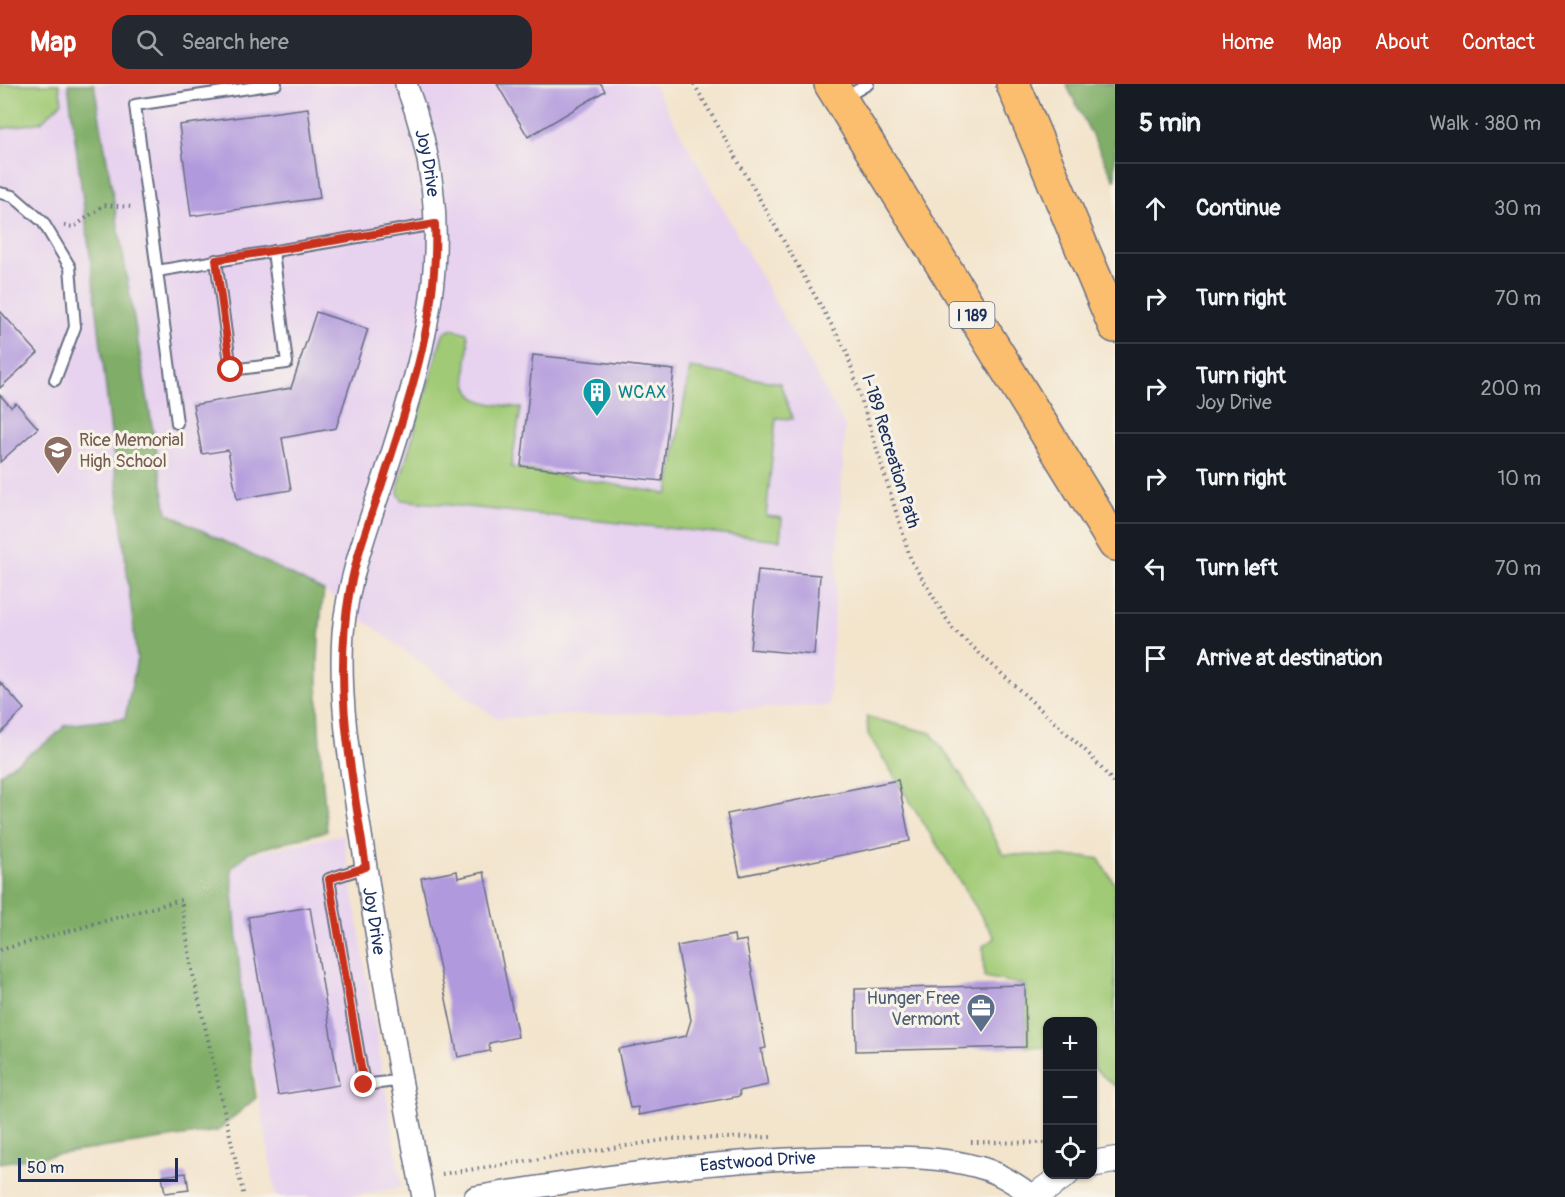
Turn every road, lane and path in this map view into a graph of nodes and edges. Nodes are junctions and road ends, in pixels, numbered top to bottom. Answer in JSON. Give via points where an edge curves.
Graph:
{"nodes":[{"id":1,"x":276,"y":84,"type":"edge"},
{"id":2,"x":406,"y":84,"type":"edge"},
{"id":3,"x":694,"y":84,"type":"edge"},
{"id":4,"x":1012,"y":84,"type":"edge"},
{"id":5,"x":846,"y":89,"type":"edge"},
{"id":6,"x":0,"y":193,"type":"edge"},
{"id":7,"x":150,"y":208,"type":"junction"},
{"id":8,"x":43,"y":222,"type":"junction"},
{"id":9,"x":435,"y":224,"type":"junction"},
{"id":10,"x":273,"y":251,"type":"junction"},
{"id":11,"x":216,"y":260,"type":"junction"},
{"id":12,"x":157,"y":271,"type":"junction"},
{"id":13,"x":1115,"y":326,"type":"edge"},
{"id":14,"x":55,"y":380,"type":"dead end"},
{"id":15,"x":177,"y":423,"type":"dead end"},
{"id":16,"x":1115,"y":544,"type":"edge"},
{"id":17,"x":1115,"y":784,"type":"edge"},
{"id":18,"x":366,"y":867,"type":"junction"},
{"id":19,"x":0,"y":950,"type":"edge"},
{"id":20,"x":403,"y":1080,"type":"junction"},
{"id":21,"x":1115,"y":1160,"type":"edge"},
{"id":22,"x":1097,"y":1163,"type":"edge"},
{"id":23,"x":1059,"y":1179,"type":"edge"},
{"id":24,"x":244,"y":1197,"type":"edge"},
{"id":25,"x":423,"y":1197,"type":"edge"},
{"id":26,"x":476,"y":1197,"type":"edge"},
{"id":27,"x":1034,"y":1197,"type":"edge"}],
"edges":[{"from":1,"to":7,"type":"lane","via":[[135,105]]},
{"from":2,"to":9,"type":"street","name":"Joy Drive","via":[[427,150]]},
{"from":3,"to":17,"type":"path","name":"I-189 Recreation Path","via":[[846,350],[911,560],[952,628],[1089,753]]},
{"from":4,"to":13,"type":"highway"},
{"from":5,"to":16,"type":"highway","number":"I 189"},
{"from":6,"to":8,"type":"lane","via":[[13,196]]},
{"from":7,"to":8,"type":"path","via":[[104,205],[74,227]]},
{"from":7,"to":12,"type":"lane"},
{"from":8,"to":14,"type":"lane","via":[[70,267],[75,327]]},
{"from":9,"to":10,"type":"lane"},
{"from":9,"to":18,"type":"street","name":"Joy Drive","via":[[437,252],[428,327],[359,554],[344,632],[343,700]]},
{"from":10,"to":11,"type":"lane"},
{"from":10,"to":11,"type":"lane","via":[[287,363],[231,370]]},
{"from":11,"to":12,"type":"lane"},
{"from":12,"to":15,"type":"lane"},
{"from":18,"to":20,"type":"street","name":"Joy Drive"},
{"from":18,"to":20,"type":"lane","via":[[329,879],[364,1085]]},
{"from":19,"to":24,"type":"path","via":[[181,900],[192,970]]},
{"from":20,"to":25,"type":"street","name":"Joy Drive"},
{"from":21,"to":22,"type":"street"},
{"from":23,"to":27,"type":"street"},
{"from":26,"to":27,"type":"street","name":"Eastwood Drive","via":[[654,1170],[825,1157],[901,1157],[964,1164],[999,1175]]}]}
